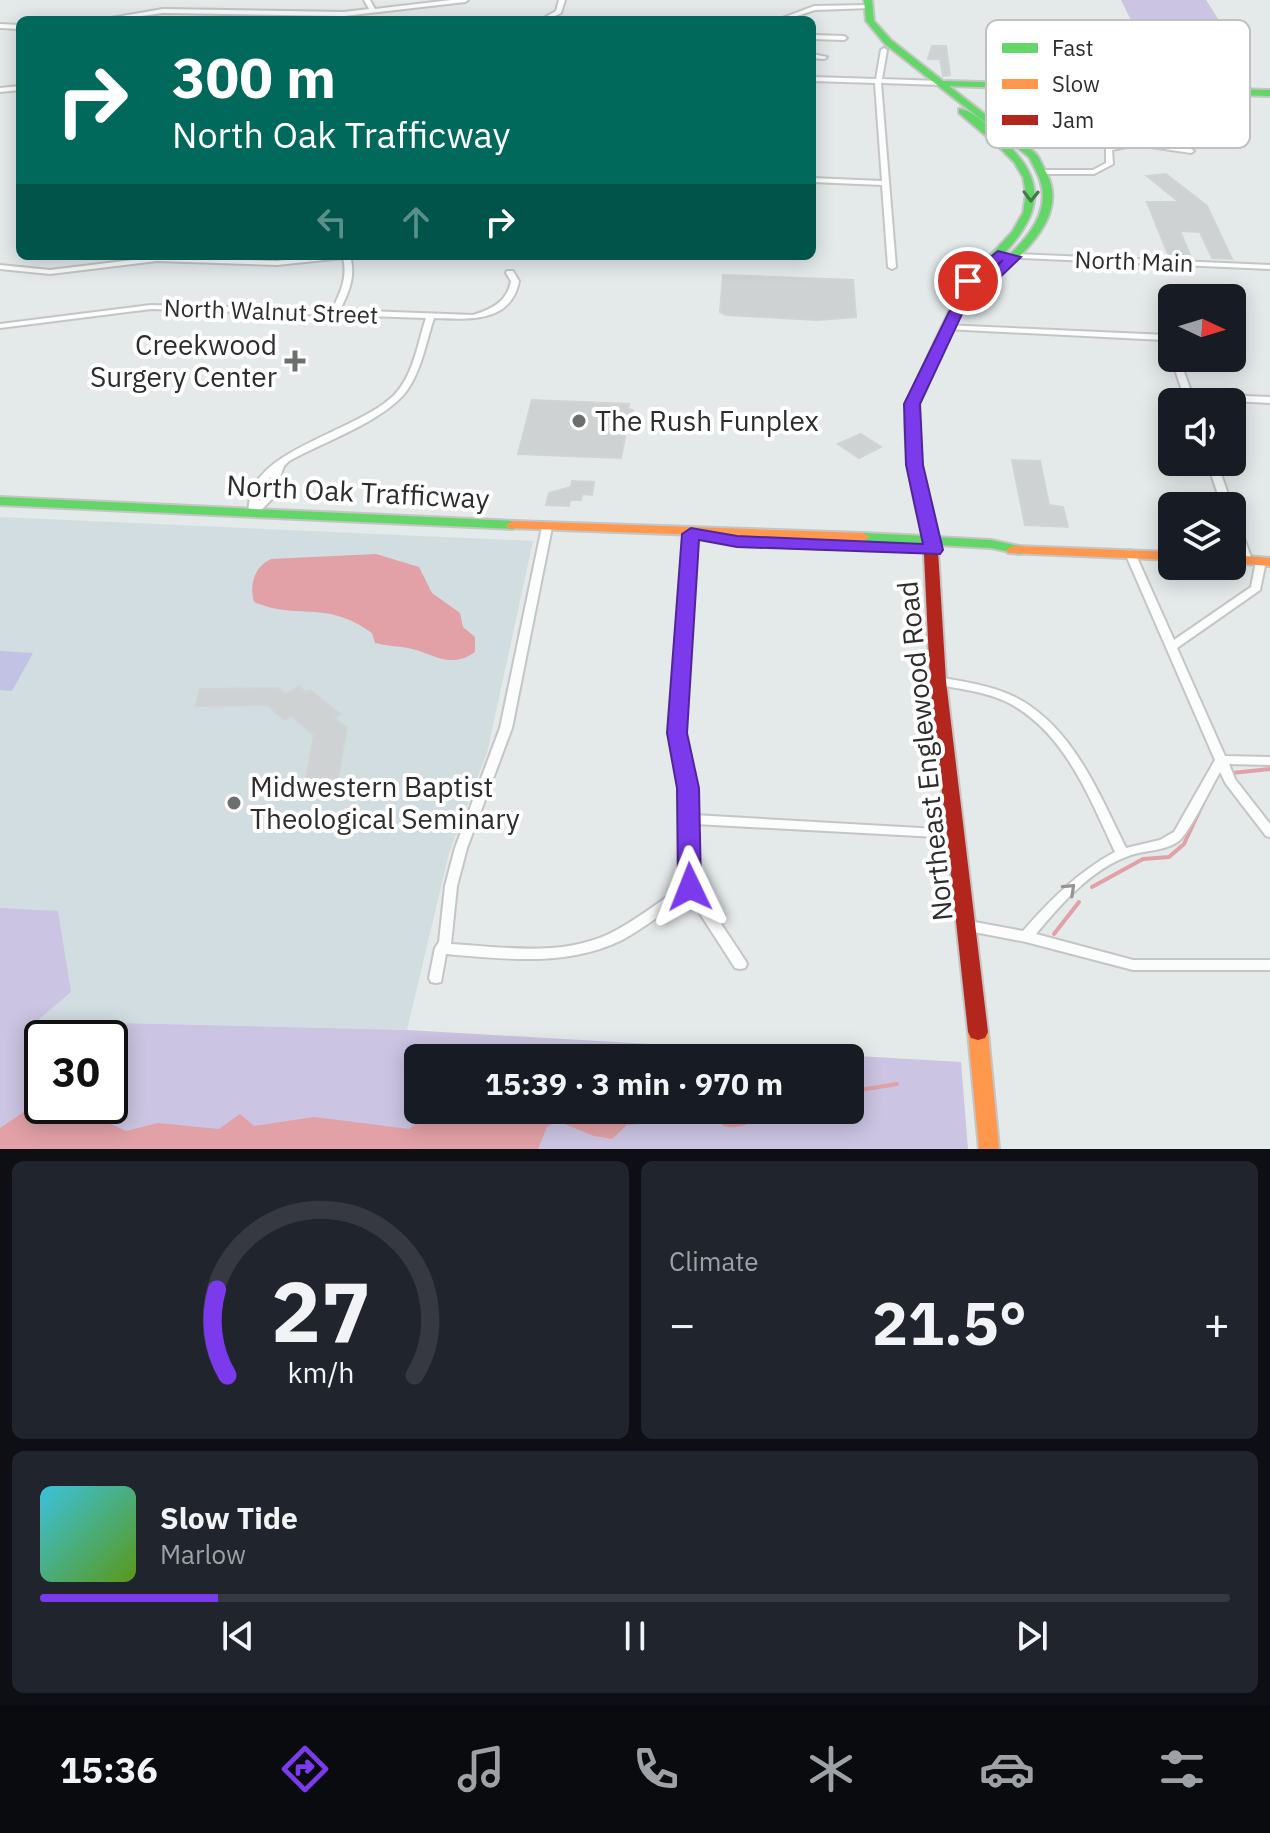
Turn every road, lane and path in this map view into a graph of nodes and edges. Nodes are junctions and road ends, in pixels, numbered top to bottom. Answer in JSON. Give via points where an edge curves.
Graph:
{"nodes":[{"id":1,"x":166,"y":0,"type":"edge"},
{"id":2,"x":367,"y":0,"type":"edge"},
{"id":3,"x":465,"y":0,"type":"edge"},
{"id":4,"x":562,"y":0,"type":"edge"},
{"id":5,"x":868,"y":3,"type":"edge"},
{"id":6,"x":163,"y":11,"type":"junction"},
{"id":7,"x":373,"y":11,"type":"junction"},
{"id":8,"x":129,"y":16,"type":"edge"},
{"id":9,"x":293,"y":16,"type":"edge"},
{"id":10,"x":328,"y":16,"type":"edge"},
{"id":11,"x":551,"y":16,"type":"edge"},
{"id":12,"x":791,"y":16,"type":"edge"},
{"id":13,"x":871,"y":22,"type":"junction"},
{"id":14,"x":816,"y":37,"type":"edge"},
{"id":15,"x":844,"y":38,"type":"dead end"},
{"id":16,"x":884,"y":50,"type":"junction"},
{"id":17,"x":816,"y":56,"type":"edge"},
{"id":18,"x":824,"y":57,"type":"dead end"},
{"id":19,"x":816,"y":79,"type":"edge"},
{"id":20,"x":878,"y":81,"type":"junction"},
{"id":21,"x":933,"y":82,"type":"junction"},
{"id":22,"x":986,"y":84,"type":"edge"},
{"id":23,"x":979,"y":86,"type":"junction"},
{"id":24,"x":986,"y":86,"type":"edge"},
{"id":25,"x":1250,"y":92,"type":"edge"},
{"id":26,"x":1270,"y":93,"type":"edge"},
{"id":27,"x":958,"y":95,"type":"junction"},
{"id":28,"x":986,"y":117,"type":"edge"},
{"id":29,"x":986,"y":126,"type":"edge"},
{"id":30,"x":1011,"y":148,"type":"edge"},
{"id":31,"x":1024,"y":148,"type":"edge"},
{"id":32,"x":1110,"y":148,"type":"edge"},
{"id":33,"x":1166,"y":148,"type":"edge"},
{"id":34,"x":1191,"y":151,"type":"dead end"},
{"id":35,"x":1044,"y":172,"type":"junction"},
{"id":36,"x":816,"y":180,"type":"edge"},
{"id":37,"x":884,"y":183,"type":"junction"},
{"id":38,"x":998,"y":255,"type":"junction"},
{"id":39,"x":1014,"y":257,"type":"junction"},
{"id":40,"x":149,"y":260,"type":"edge"},
{"id":41,"x":187,"y":260,"type":"edge"},
{"id":42,"x":306,"y":260,"type":"edge"},
{"id":43,"x":347,"y":260,"type":"edge"},
{"id":44,"x":0,"y":267,"type":"edge"},
{"id":45,"x":892,"y":267,"type":"dead end"},
{"id":46,"x":1270,"y":267,"type":"edge"},
{"id":47,"x":510,"y":273,"type":"dead end"},
{"id":48,"x":956,"y":312,"type":"junction"},
{"id":49,"x":334,"y":315,"type":"junction"},
{"id":50,"x":430,"y":318,"type":"junction"},
{"id":51,"x":0,"y":326,"type":"edge"},
{"id":52,"x":946,"y":327,"type":"junction"},
{"id":53,"x":1158,"y":337,"type":"edge"},
{"id":54,"x":1246,"y":400,"type":"edge"},
{"id":55,"x":1270,"y":400,"type":"edge"},
{"id":56,"x":0,"y":501,"type":"edge"},
{"id":57,"x":253,"y":513,"type":"junction"},
{"id":58,"x":547,"y":527,"type":"junction"},
{"id":59,"x":691,"y":534,"type":"junction"},
{"id":60,"x":933,"y":545,"type":"junction"},
{"id":61,"x":1130,"y":553,"type":"junction"},
{"id":62,"x":1158,"y":555,"type":"edge"},
{"id":63,"x":1253,"y":561,"type":"edge"},
{"id":64,"x":1171,"y":647,"type":"junction"},
{"id":65,"x":938,"y":681,"type":"junction"},
{"id":66,"x":1221,"y":760,"type":"junction"},
{"id":67,"x":1270,"y":761,"type":"edge"},
{"id":68,"x":688,"y":819,"type":"junction"},
{"id":69,"x":1270,"y":833,"type":"edge"},
{"id":70,"x":955,"y":834,"type":"junction"},
{"id":71,"x":1122,"y":853,"type":"junction"},
{"id":72,"x":690,"y":887,"type":"junction"},
{"id":73,"x":969,"y":926,"type":"junction"},
{"id":74,"x":1026,"y":937,"type":"junction"},
{"id":75,"x":445,"y":944,"type":"junction"},
{"id":76,"x":740,"y":964,"type":"dead end"},
{"id":77,"x":1270,"y":965,"type":"edge"},
{"id":78,"x":436,"y":978,"type":"dead end"},
{"id":79,"x":989,"y":1149,"type":"edge"}],
"edges":[{"from":1,"to":6,"type":"street"},
{"from":2,"to":7,"type":"street"},
{"from":3,"to":7,"type":"street"},
{"from":4,"to":11,"type":"street","via":[[559,12]]},
{"from":5,"to":12,"type":"street","via":[[814,8]]},
{"from":5,"to":13,"type":"main road"},
{"from":6,"to":8,"type":"street"},
{"from":6,"to":9,"type":"street"},
{"from":7,"to":10,"type":"street"},
{"from":13,"to":16,"type":"main road","via":[[870,33]]},
{"from":13,"to":21,"type":"main road"},
{"from":14,"to":15,"type":"street"},
{"from":16,"to":20,"type":"street"},
{"from":16,"to":21,"type":"main road"},
{"from":17,"to":18,"type":"street"},
{"from":19,"to":20,"type":"street"},
{"from":20,"to":21,"type":"street"},
{"from":20,"to":37,"type":"street"},
{"from":21,"to":22,"type":"main road"},
{"from":21,"to":23,"type":"main road"},
{"from":21,"to":27,"type":"main road"},
{"from":21,"to":29,"type":"main road","name":"Northeast Englewood Road","one_way":true},
{"from":23,"to":24,"type":"main road"},
{"from":23,"to":27,"type":"main road"},
{"from":25,"to":26,"type":"main road"},
{"from":27,"to":28,"type":"main road"},
{"from":30,"to":38,"type":"main road","name":"Northeast Englewood Road","one_way":true,"via":[[1031,180],[1032,206],[1026,225]]},
{"from":31,"to":35,"type":"main road"},
{"from":32,"to":35,"type":"street","via":[[1110,164],[1100,171]]},
{"from":33,"to":34,"type":"street"},
{"from":35,"to":39,"type":"main road","name":"Northeast Englewood Road","via":[[1047,212]]},
{"from":36,"to":37,"type":"street"},
{"from":37,"to":45,"type":"street"},
{"from":38,"to":39,"type":"street","name":"North Main"},
{"from":38,"to":48,"type":"main road","name":"Northeast Englewood Road","via":[[957,296]]},
{"from":39,"to":46,"type":"street","name":"North Main"},
{"from":39,"to":48,"type":"main road","name":"Northeast Englewood Road"},
{"from":40,"to":44,"type":"street","via":[[50,272]]},
{"from":41,"to":42,"type":"street"},
{"from":43,"to":49,"type":"street","via":[[349,281]]},
{"from":47,"to":50,"type":"street","name":"North Walnut Street","via":[[515,289],[499,307],[473,317]]},
{"from":48,"to":52,"type":"main road","name":"Northeast Englewood Road"},
{"from":49,"to":50,"type":"street","name":"North Walnut Street"},
{"from":49,"to":51,"type":"street","name":"North Walnut Street","via":[[151,307]]},
{"from":50,"to":57,"type":"street","via":[[399,396],[369,419],[280,465],[267,499]]},
{"from":52,"to":53,"type":"street"},
{"from":52,"to":60,"type":"main road","name":"Northeast Englewood Road","via":[[912,404],[915,465]]},
{"from":54,"to":55,"type":"street"},
{"from":56,"to":57,"type":"main road","name":"North Oak Trafficway"},
{"from":57,"to":58,"type":"main road","name":"North Oak Trafficway"},
{"from":58,"to":59,"type":"main road","name":"North Oak Trafficway"},
{"from":58,"to":75,"type":"street","via":[[506,728],[451,886]]},
{"from":59,"to":60,"type":"main road","name":"North Oak Trafficway","via":[[737,531]]},
{"from":59,"to":68,"type":"street","via":[[677,733]]},
{"from":60,"to":61,"type":"main road","name":"North Oak Trafficway"},
{"from":60,"to":65,"type":"main road","name":"Northeast Englewood Road"},
{"from":61,"to":62,"type":"main road","name":"North Oak Trafficway"},
{"from":61,"to":64,"type":"street"},
{"from":63,"to":64,"type":"street","via":[[1256,588]]},
{"from":64,"to":66,"type":"street"},
{"from":65,"to":70,"type":"main road","name":"Northeast Englewood Road"},
{"from":65,"to":71,"type":"street","via":[[1004,695],[1054,730],[1074,756]]},
{"from":66,"to":67,"type":"street"},
{"from":66,"to":69,"type":"street","via":[[1230,781]]},
{"from":66,"to":71,"type":"street","via":[[1178,835],[1169,843]]},
{"from":68,"to":70,"type":"street"},
{"from":68,"to":72,"type":"street"},
{"from":70,"to":73,"type":"main road","name":"Northeast Englewood Road"},
{"from":74,"to":71,"type":"street","one_way":true,"via":[[1076,882]]},
{"from":72,"to":75,"type":"street","via":[[617,936],[579,950],[447,949]]},
{"from":72,"to":76,"type":"street"},
{"from":73,"to":74,"type":"street"},
{"from":73,"to":79,"type":"main road","name":"Northeast Englewood Road"},
{"from":74,"to":77,"type":"street","via":[[1133,965]]},
{"from":75,"to":78,"type":"street"}]}
